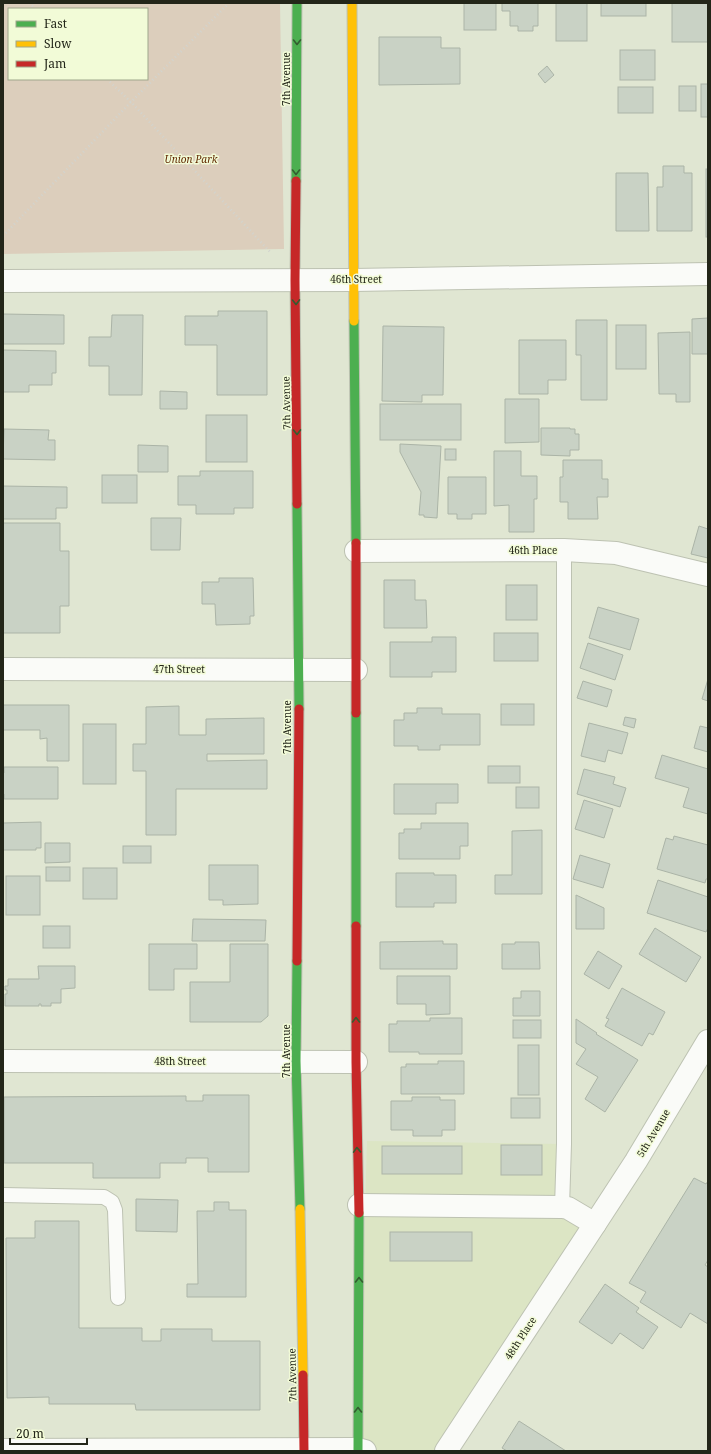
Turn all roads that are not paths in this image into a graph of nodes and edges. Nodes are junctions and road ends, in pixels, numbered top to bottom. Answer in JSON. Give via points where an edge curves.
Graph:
{"nodes":[{"id":1,"x":297,"y":3,"type":"edge"},
{"id":2,"x":352,"y":3,"type":"edge"},
{"id":3,"x":708,"y":274,"type":"edge"},
{"id":4,"x":296,"y":280,"type":"junction"},
{"id":5,"x":354,"y":280,"type":"junction"},
{"id":6,"x":3,"y":281,"type":"edge"},
{"id":7,"x":564,"y":550,"type":"junction"},
{"id":8,"x":356,"y":551,"type":"junction"},
{"id":9,"x":708,"y":575,"type":"edge"},
{"id":10,"x":3,"y":669,"type":"edge"},
{"id":11,"x":299,"y":670,"type":"junction"},
{"id":12,"x":356,"y":670,"type":"junction"},
{"id":13,"x":708,"y":1041,"type":"edge"},
{"id":14,"x":3,"y":1061,"type":"edge"},
{"id":15,"x":296,"y":1062,"type":"junction"},
{"id":16,"x":356,"y":1062,"type":"junction"},
{"id":17,"x":3,"y":1195,"type":"edge"},
{"id":18,"x":359,"y":1205,"type":"junction"},
{"id":19,"x":562,"y":1207,"type":"junction"},
{"id":20,"x":596,"y":1224,"type":"junction"},
{"id":21,"x":118,"y":1298,"type":"dead end"},
{"id":22,"x":3,"y":1450,"type":"edge"},
{"id":23,"x":304,"y":1450,"type":"edge"},
{"id":24,"x":361,"y":1450,"type":"edge"},
{"id":25,"x":446,"y":1451,"type":"edge"}],
"edges":[{"from":1,"to":4,"type":"street","name":"7th Avenue","one_way":true},
{"from":2,"to":5,"type":"street"},
{"from":3,"to":5,"type":"street","name":"46th Street"},
{"from":4,"to":5,"type":"street","name":"46th Street"},
{"from":4,"to":6,"type":"street","name":"46th Street"},
{"from":4,"to":11,"type":"street","name":"7th Avenue","one_way":true},
{"from":5,"to":8,"type":"street"},
{"from":7,"to":8,"type":"street","name":"46th Place"},
{"from":7,"to":9,"type":"street","name":"46th Place","via":[[616,553]]},
{"from":7,"to":19,"type":"lane"},
{"from":8,"to":12,"type":"street"},
{"from":10,"to":11,"type":"street","name":"47th Street"},
{"from":11,"to":12,"type":"street","name":"47th Street"},
{"from":11,"to":15,"type":"street","name":"7th Avenue"},
{"from":16,"to":12,"type":"street","one_way":true},
{"from":13,"to":20,"type":"street","name":"5th Avenue"},
{"from":14,"to":15,"type":"street","name":"48th Street"},
{"from":15,"to":16,"type":"street","name":"48th Street"},
{"from":15,"to":23,"type":"street","name":"7th Avenue"},
{"from":18,"to":16,"type":"street","one_way":true},
{"from":17,"to":21,"type":"lane","via":[[104,1197],[112,1202],[115,1210]]},
{"from":18,"to":19,"type":"street"},
{"from":24,"to":18,"type":"street","one_way":true},
{"from":19,"to":20,"type":"street"},
{"from":20,"to":25,"type":"street","name":"48th Place"},
{"from":22,"to":23,"type":"street"},
{"from":23,"to":24,"type":"street"}]}
